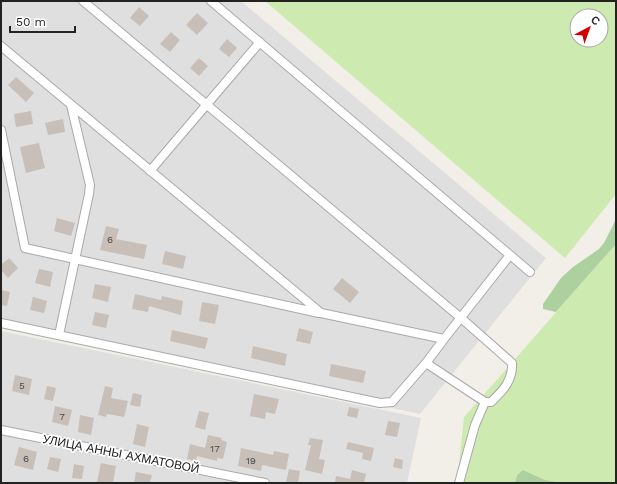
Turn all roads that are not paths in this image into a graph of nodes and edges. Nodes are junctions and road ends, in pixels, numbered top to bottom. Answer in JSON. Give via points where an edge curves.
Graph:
{"nodes":[{"id":1,"x":83,"y":1,"type":"edge"},
{"id":2,"x":211,"y":1,"type":"edge"},
{"id":3,"x":260,"y":42,"type":"junction"},
{"id":4,"x":2,"y":48,"type":"edge"},
{"id":5,"x":71,"y":105,"type":"junction"},
{"id":6,"x":207,"y":105,"type":"junction"},
{"id":7,"x":1,"y":130,"type":"edge"},
{"id":8,"x":150,"y":171,"type":"junction"},
{"id":9,"x":510,"y":255,"type":"junction"},
{"id":10,"x":76,"y":260,"type":"junction"},
{"id":11,"x":530,"y":272,"type":"dead end"},
{"id":12,"x":321,"y":313,"type":"junction"},
{"id":13,"x":461,"y":318,"type":"junction"},
{"id":14,"x":1,"y":323,"type":"edge"},
{"id":15,"x":59,"y":335,"type":"junction"},
{"id":16,"x":444,"y":339,"type":"junction"},
{"id":17,"x":426,"y":363,"type":"junction"},
{"id":18,"x":485,"y":402,"type":"junction"},
{"id":19,"x":1,"y":430,"type":"edge"},
{"id":20,"x":265,"y":483,"type":"edge"},
{"id":21,"x":459,"y":483,"type":"edge"}],
"edges":[{"from":1,"to":6,"type":"lane"},
{"from":2,"to":3,"type":"lane"},
{"from":3,"to":6,"type":"lane"},
{"from":3,"to":9,"type":"lane"},
{"from":4,"to":5,"type":"lane"},
{"from":5,"to":8,"type":"lane"},
{"from":5,"to":10,"type":"lane","via":[[90,185]]},
{"from":6,"to":8,"type":"lane"},
{"from":6,"to":13,"type":"lane"},
{"from":7,"to":10,"type":"lane","via":[[25,248]]},
{"from":8,"to":12,"type":"lane"},
{"from":9,"to":11,"type":"lane"},
{"from":9,"to":13,"type":"lane"},
{"from":10,"to":12,"type":"lane"},
{"from":10,"to":15,"type":"lane"},
{"from":12,"to":16,"type":"lane"},
{"from":13,"to":16,"type":"lane"},
{"from":13,"to":18,"type":"lane","via":[[512,363],[508,384],[492,402]]},
{"from":14,"to":15,"type":"lane"},
{"from":15,"to":17,"type":"lane","via":[[380,403],[392,402]]},
{"from":16,"to":17,"type":"lane"},
{"from":17,"to":18,"type":"lane"},
{"from":18,"to":21,"type":"lane","via":[[475,425]]},
{"from":19,"to":20,"type":"lane","name":"УЛИЦА АННЫ АХМАТОВОЙ"}]}
